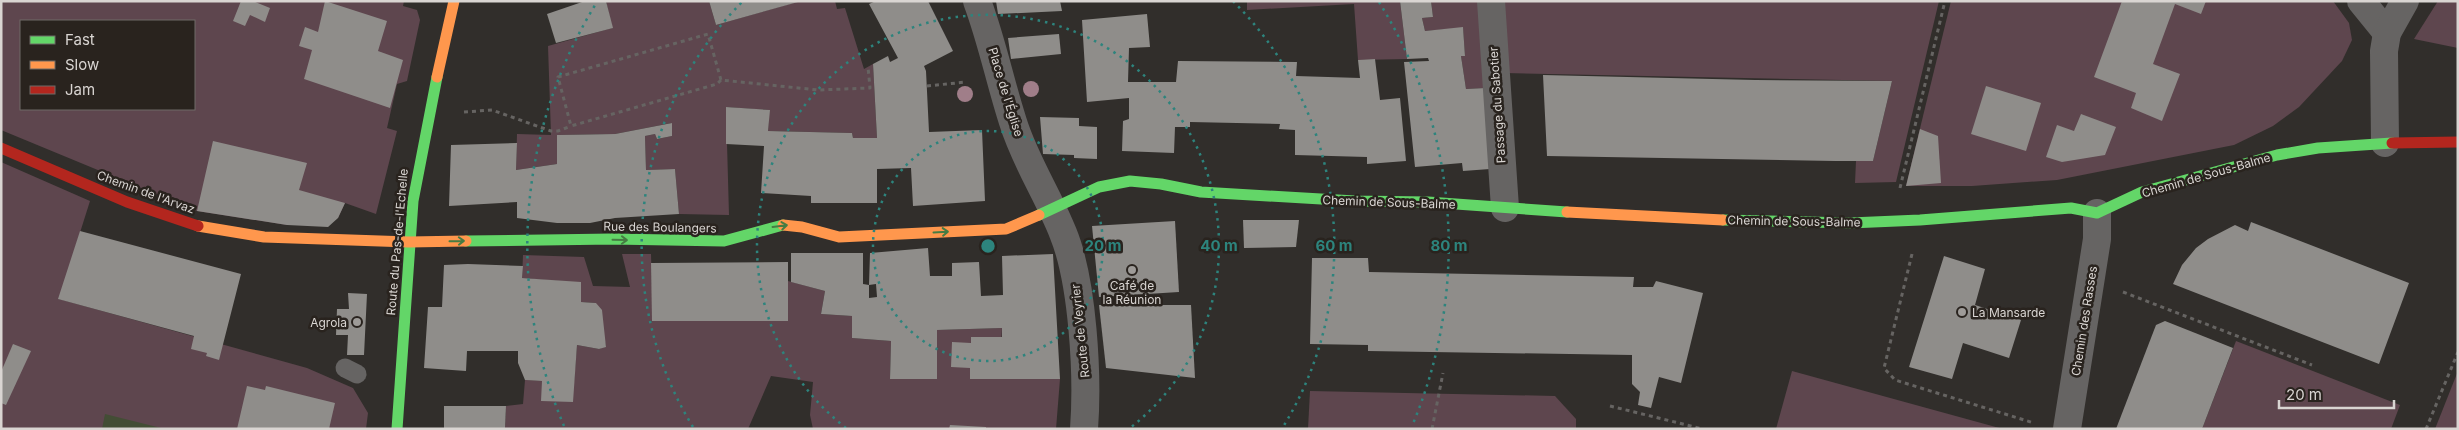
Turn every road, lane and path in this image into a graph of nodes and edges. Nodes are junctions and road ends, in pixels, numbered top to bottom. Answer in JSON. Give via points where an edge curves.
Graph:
{"nodes":[{"id":1,"x":454,"y":1,"type":"edge"},
{"id":2,"x":977,"y":1,"type":"edge"},
{"id":3,"x":1491,"y":1,"type":"edge"},
{"id":4,"x":1945,"y":1,"type":"edge"},
{"id":5,"x":2360,"y":1,"type":"edge"},
{"id":6,"x":2405,"y":1,"type":"edge"},
{"id":7,"x":2387,"y":33,"type":"junction"},
{"id":8,"x":868,"y":67,"type":"dead end"},
{"id":9,"x":721,"y":80,"type":"junction"},
{"id":10,"x":459,"y":112,"type":"dead end"},
{"id":11,"x":571,"y":126,"type":"junction"},
{"id":12,"x":2458,"y":142,"type":"edge"},
{"id":13,"x":2385,"y":143,"type":"junction"},
{"id":14,"x":1,"y":148,"type":"edge"},
{"id":15,"x":1900,"y":191,"type":"dead end"},
{"id":16,"x":1052,"y":208,"type":"junction"},
{"id":17,"x":1505,"y":208,"type":"junction"},
{"id":18,"x":2098,"y":213,"type":"junction"},
{"id":19,"x":1920,"y":220,"type":"junction"},
{"id":20,"x":409,"y":242,"type":"junction"},
{"id":21,"x":2122,"y":292,"type":"dead end"},
{"id":22,"x":2458,"y":352,"type":"edge"},
{"id":23,"x":2312,"y":364,"type":"dead end"},
{"id":24,"x":1443,"y":373,"type":"dead end"},
{"id":25,"x":1610,"y":406,"type":"dead end"},
{"id":26,"x":2039,"y":424,"type":"dead end"},
{"id":27,"x":397,"y":429,"type":"edge"},
{"id":28,"x":1084,"y":429,"type":"edge"},
{"id":29,"x":1432,"y":429,"type":"edge"},
{"id":30,"x":1703,"y":429,"type":"edge"},
{"id":31,"x":2067,"y":429,"type":"edge"},
{"id":32,"x":2426,"y":429,"type":"edge"}],
"edges":[{"from":1,"to":20,"type":"street","name":"Route du Pas-de-l'Echelle","via":[[418,164]]},
{"from":2,"to":16,"type":"street","name":"Place de l'Église","via":[[1013,123]]},
{"from":3,"to":17,"type":"street","name":"Passage du Sabotier"},
{"from":4,"to":15,"type":"path"},
{"from":5,"to":7,"type":"street"},
{"from":6,"to":7,"type":"street"},
{"from":7,"to":13,"type":"street","via":[[2384,51]]},
{"from":8,"to":9,"type":"path","via":[[872,88],[818,90]]},
{"from":9,"to":11,"type":"path","via":[[718,84]]},
{"from":9,"to":11,"type":"path","via":[[708,34],[558,77]]},
{"from":10,"to":11,"type":"path","via":[[492,110],[551,131]]},
{"from":12,"to":13,"type":"street","name":"Chemin de Sous-Balme"},
{"from":13,"to":18,"type":"street","name":"Chemin de Sous-Balme","via":[[2277,155],[2142,192]]},
{"from":14,"to":20,"type":"street","name":"Chemin de l'Arvaz","via":[[127,202],[194,225],[264,237]]},
{"from":16,"to":17,"type":"street","name":"Chemin de Sous-Balme","via":[[1105,183],[1122,180],[1151,181],[1201,192]]},
{"from":20,"to":16,"type":"street","name":"Rue des Boulangers","one_way":true,"via":[[724,241],[765,228],[789,225],[839,237],[1006,228],[1028,222]]},
{"from":16,"to":28,"type":"street","name":"Route de Veyrier","via":[[1064,234],[1080,308],[1086,404]]},
{"from":17,"to":19,"type":"street","name":"Chemin de Sous-Balme","via":[[1804,223]]},
{"from":18,"to":19,"type":"street","name":"Chemin de Sous-Balme","via":[[2070,208]]},
{"from":18,"to":31,"type":"street","name":"Chemin des Rasses","via":[[2096,247]]},
{"from":19,"to":26,"type":"path","via":[[1884,368],[1895,380]]},
{"from":20,"to":27,"type":"street","name":"Route du Pas-de-l'Echelle"},
{"from":21,"to":23,"type":"path"},
{"from":22,"to":32,"type":"path"},
{"from":24,"to":29,"type":"path"},
{"from":25,"to":30,"type":"path"}]}
